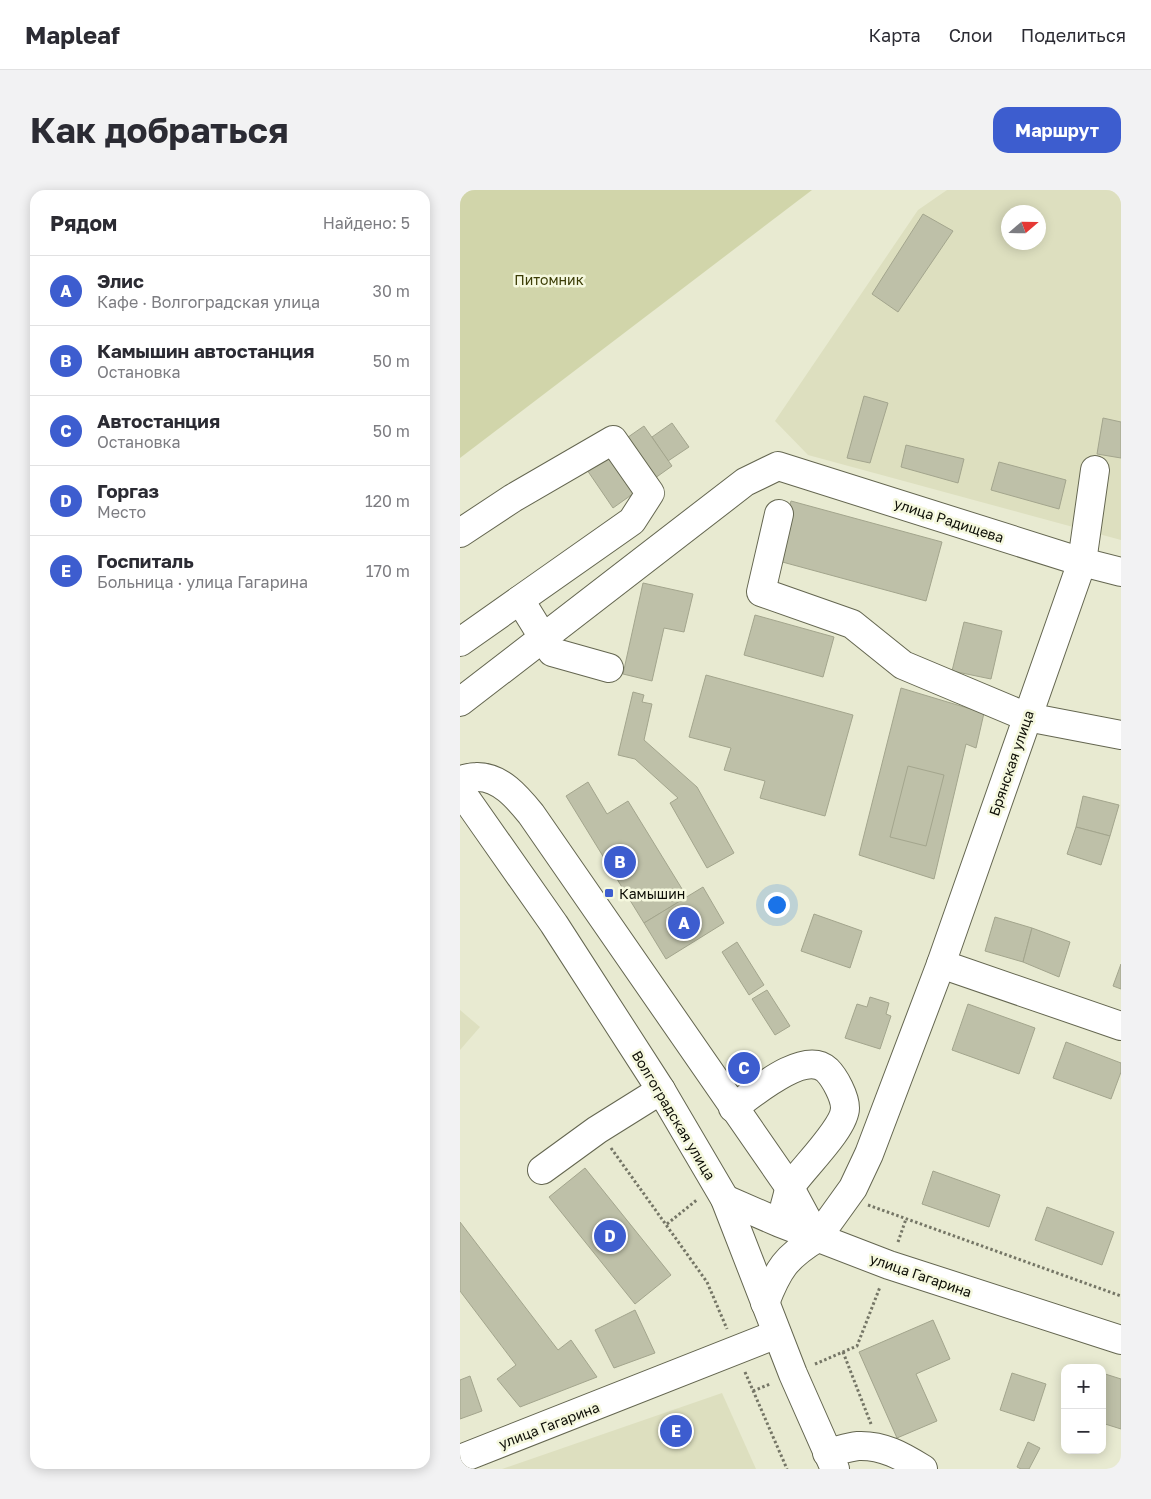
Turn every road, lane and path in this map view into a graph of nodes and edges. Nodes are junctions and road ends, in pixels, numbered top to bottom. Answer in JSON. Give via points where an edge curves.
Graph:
{"nodes":[{"id":1,"x":1095,"y":470,"type":"dead end"},
{"id":2,"x":779,"y":514,"type":"dead end"},
{"id":3,"x":460,"y":532,"type":"edge"},
{"id":4,"x":1082,"y":562,"type":"junction"},
{"id":5,"x":1121,"y":572,"type":"edge"},
{"id":6,"x":520,"y":600,"type":"junction"},
{"id":7,"x":543,"y":638,"type":"junction"},
{"id":8,"x":460,"y":642,"type":"edge"},
{"id":9,"x":609,"y":668,"type":"dead end"},
{"id":10,"x":460,"y":702,"type":"edge"},
{"id":11,"x":1027,"y":717,"type":"junction"},
{"id":12,"x":1121,"y":735,"type":"edge"},
{"id":13,"x":460,"y":780,"type":"edge"},
{"id":14,"x":460,"y":790,"type":"edge"},
{"id":15,"x":941,"y":964,"type":"junction"},
{"id":16,"x":1121,"y":1026,"type":"edge"},
{"id":17,"x":661,"y":1090,"type":"junction"},
{"id":18,"x":733,"y":1108,"type":"junction"},
{"id":19,"x":597,"y":1130,"type":"junction"},
{"id":20,"x":542,"y":1170,"type":"dead end"},
{"id":21,"x":790,"y":1188,"type":"junction"},
{"id":22,"x":853,"y":1188,"type":"junction"},
{"id":23,"x":725,"y":1199,"type":"junction"},
{"id":24,"x":906,"y":1220,"type":"junction"},
{"id":25,"x":780,"y":1223,"type":"junction"},
{"id":26,"x":818,"y":1238,"type":"junction"},
{"id":27,"x":889,"y":1265,"type":"junction"},
{"id":28,"x":1121,"y":1296,"type":"edge"},
{"id":29,"x":765,"y":1303,"type":"junction"},
{"id":30,"x":777,"y":1334,"type":"junction"},
{"id":31,"x":1121,"y":1340,"type":"edge"},
{"id":32,"x":736,"y":1351,"type":"junction"},
{"id":33,"x":843,"y":1352,"type":"junction"},
{"id":34,"x":792,"y":1374,"type":"junction"},
{"id":35,"x":752,"y":1391,"type":"junction"},
{"id":36,"x":881,"y":1448,"type":"junction"},
{"id":37,"x":460,"y":1459,"type":"edge"},
{"id":38,"x":831,"y":1461,"type":"edge"},
{"id":39,"x":787,"y":1469,"type":"edge"},
{"id":40,"x":923,"y":1469,"type":"edge"}],
"edges":[{"from":1,"to":4,"type":"street","name":"Брянская улица"},
{"from":2,"to":11,"type":"street","via":[[761,592],[852,624],[903,665]]},
{"from":3,"to":6,"type":"street","via":[[613,440],[650,493],[632,521]]},
{"from":4,"to":5,"type":"street","name":"улица Радищева"},
{"from":4,"to":7,"type":"street","name":"улица Радищева","via":[[778,466],[745,482]]},
{"from":4,"to":11,"type":"street","name":"Брянская улица"},
{"from":6,"to":7,"type":"street"},
{"from":6,"to":8,"type":"street"},
{"from":7,"to":9,"type":"street","via":[[552,652]]},
{"from":7,"to":10,"type":"street"},
{"from":11,"to":12,"type":"street"},
{"from":11,"to":15,"type":"street","name":"Брянская улица"},
{"from":13,"to":18,"type":"street","via":[[478,777],[492,780],[513,792]]},
{"from":14,"to":17,"type":"street","name":"Волгоградская улица","via":[[554,924]]},
{"from":15,"to":16,"type":"street"},
{"from":15,"to":22,"type":"street","name":"Брянская улица"},
{"from":17,"to":19,"type":"street"},
{"from":17,"to":23,"type":"street","name":"Волгоградская улица"},
{"from":18,"to":21,"type":"street"},
{"from":18,"to":21,"type":"street","via":[[790,1069],[811,1064],[826,1069],[840,1087],[845,1108],[838,1128]]},
{"from":19,"to":20,"type":"street"},
{"from":19,"to":32,"type":"path","via":[[707,1282]]},
{"from":21,"to":25,"type":"street"},
{"from":21,"to":26,"type":"street"},
{"from":22,"to":24,"type":"path","via":[[869,1206]]},
{"from":22,"to":26,"type":"street","name":"Брянская улица"},
{"from":23,"to":25,"type":"street","name":"улица Гагарина"},
{"from":23,"to":29,"type":"street","name":"Волгоградская улица"},
{"from":24,"to":27,"type":"path"},
{"from":24,"to":28,"type":"path"},
{"from":25,"to":26,"type":"street","name":"улица Гагарина"},
{"from":26,"to":27,"type":"street","name":"улица Гагарина"},
{"from":26,"to":29,"type":"street","via":[[798,1250],[785,1263],[774,1278]]},
{"from":27,"to":31,"type":"street","name":"улица Гагарина"},
{"from":27,"to":33,"type":"path","via":[[858,1346]]},
{"from":29,"to":30,"type":"street","name":"Волгоградская улица"},
{"from":30,"to":32,"type":"street","name":"улица Гагарина"},
{"from":30,"to":34,"type":"street","name":"Волгоградская улица"},
{"from":32,"to":35,"type":"path"},
{"from":32,"to":37,"type":"street","name":"улица Гагарина"},
{"from":33,"to":34,"type":"path"},
{"from":33,"to":36,"type":"path"},
{"from":34,"to":35,"type":"path"},
{"from":34,"to":38,"type":"street","name":"Волгоградская улица"},
{"from":35,"to":39,"type":"path"},
{"from":36,"to":38,"type":"street","via":[[857,1446]]},
{"from":36,"to":40,"type":"street"}]}
